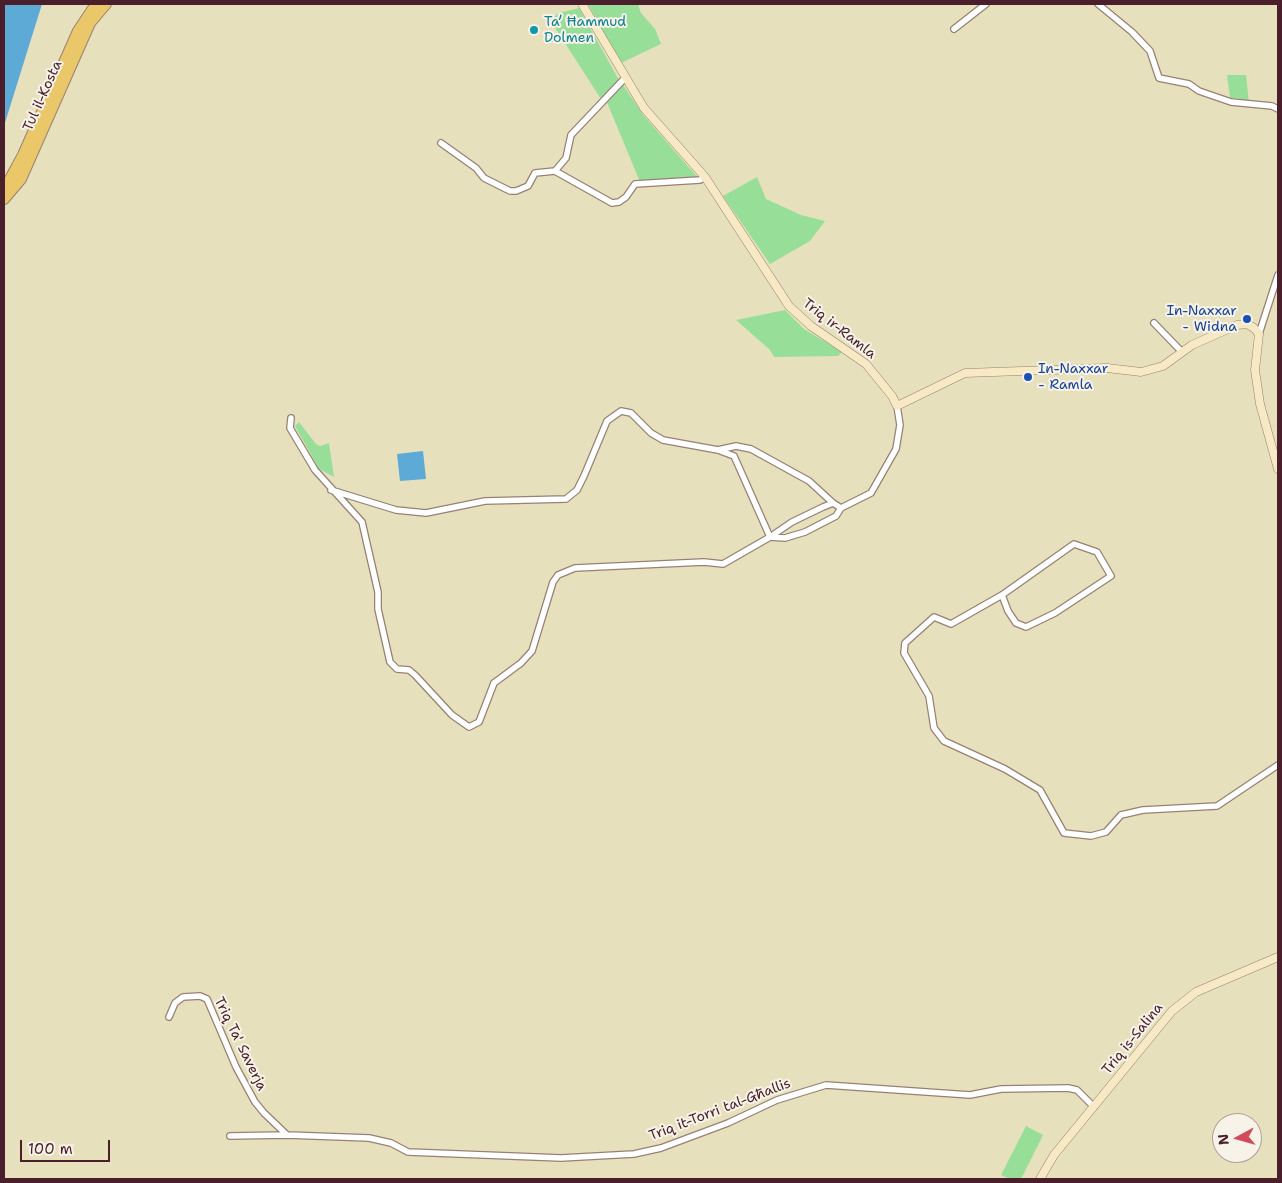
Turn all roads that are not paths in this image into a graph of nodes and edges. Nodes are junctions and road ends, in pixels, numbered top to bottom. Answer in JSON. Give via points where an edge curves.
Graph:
{"nodes":[{"id":1,"x":96,"y":4,"type":"edge"},
{"id":2,"x":106,"y":4,"type":"edge"},
{"id":3,"x":582,"y":4,"type":"edge"},
{"id":4,"x":986,"y":4,"type":"edge"},
{"id":5,"x":1098,"y":4,"type":"edge"},
{"id":6,"x":954,"y":30,"type":"dead end"},
{"id":7,"x":625,"y":78,"type":"junction"},
{"id":8,"x":1278,"y":109,"type":"edge"},
{"id":9,"x":441,"y":143,"type":"dead end"},
{"id":10,"x":554,"y":171,"type":"junction"},
{"id":11,"x":705,"y":177,"type":"junction"},
{"id":12,"x":4,"y":190,"type":"edge"},
{"id":13,"x":4,"y":199,"type":"edge"},
{"id":14,"x":1278,"y":275,"type":"edge"},
{"id":15,"x":1154,"y":323,"type":"dead end"},
{"id":16,"x":1259,"y":334,"type":"junction"},
{"id":17,"x":1182,"y":352,"type":"junction"},
{"id":18,"x":897,"y":406,"type":"junction"},
{"id":19,"x":291,"y":418,"type":"dead end"},
{"id":20,"x":718,"y":450,"type":"junction"},
{"id":21,"x":1278,"y":470,"type":"edge"},
{"id":22,"x":330,"y":489,"type":"junction"},
{"id":23,"x":833,"y":503,"type":"junction"},
{"id":24,"x":841,"y":508,"type":"junction"},
{"id":25,"x":770,"y":537,"type":"junction"},
{"id":26,"x":1002,"y":595,"type":"junction"},
{"id":27,"x":1278,"y":765,"type":"edge"},
{"id":28,"x":1278,"y":957,"type":"edge"},
{"id":29,"x":169,"y":1017,"type":"dead end"},
{"id":30,"x":1094,"y":1108,"type":"junction"},
{"id":31,"x":287,"y":1134,"type":"junction"},
{"id":32,"x":230,"y":1136,"type":"dead end"},
{"id":33,"x":1040,"y":1179,"type":"edge"}],
"edges":[{"from":1,"to":12,"type":"highway","name":"Tul il-Kosta","via":[[78,31],[18,168]]},
{"from":2,"to":13,"type":"highway","name":"Tul il-Kosta","via":[[90,24],[22,179]]},
{"from":3,"to":7,"type":"main road","name":"Triq ir-Ramla"},
{"from":4,"to":6,"type":"street"},
{"from":5,"to":8,"type":"street","via":[[1150,51],[1160,78],[1189,84],[1231,102]]},
{"from":7,"to":10,"type":"street","via":[[571,135],[566,158]]},
{"from":7,"to":11,"type":"main road","name":"Triq ir-Ramla","via":[[644,108]]},
{"from":9,"to":10,"type":"street","via":[[476,168],[484,178],[510,192],[528,186],[535,174]]},
{"from":10,"to":11,"type":"street","via":[[612,203],[619,202],[635,184]]},
{"from":11,"to":18,"type":"main road","name":"Triq ir-Ramla","via":[[789,306],[811,326],[866,364]]},
{"from":14,"to":16,"type":"street"},
{"from":15,"to":17,"type":"street"},
{"from":16,"to":17,"type":"main road","via":[[1247,324],[1237,325]]},
{"from":16,"to":21,"type":"main road","via":[[1255,370],[1260,404]]},
{"from":17,"to":18,"type":"main road","via":[[1163,366],[1141,372],[1108,368],[965,373]]},
{"from":18,"to":24,"type":"street","via":[[900,425],[892,458],[871,493]]},
{"from":19,"to":22,"type":"street","via":[[290,428],[314,470]]},
{"from":20,"to":22,"type":"street","via":[[663,440],[631,413],[621,411],[606,421],[577,490],[566,500],[486,502],[426,513],[396,510]]},
{"from":20,"to":23,"type":"street","via":[[736,446],[771,458],[809,481]]},
{"from":20,"to":25,"type":"street","via":[[734,456]]},
{"from":22,"to":25,"type":"street","via":[[362,522],[390,662],[397,669],[415,674],[452,715],[469,727],[479,722],[494,683],[532,651],[558,575],[575,568],[704,562],[723,564]]},
{"from":23,"to":24,"type":"street"},
{"from":23,"to":25,"type":"street","via":[[792,522]]},
{"from":24,"to":25,"type":"street","via":[[836,516],[805,532],[785,538]]},
{"from":26,"to":26,"type":"street","via":[[1074,544],[1097,552],[1111,576],[1026,627],[1016,623]]},
{"from":26,"to":27,"type":"street","via":[[951,624],[934,617],[905,643],[904,653],[929,696],[934,728],[944,741],[1006,769],[1040,790],[1064,833],[1091,836],[1106,832],[1121,815],[1143,810],[1217,806]]},
{"from":28,"to":30,"type":"main road","name":"Triq is-Salina","via":[[1196,992],[1181,1002],[1162,1021]]},
{"from":29,"to":31,"type":"street","name":"Triq Ta' Saverja","via":[[174,1003],[183,997],[206,999],[255,1102]]},
{"from":30,"to":31,"type":"street","name":"Triq it-Torri tal-Għallis","via":[[1078,1090],[1068,1088],[1001,1089],[970,1095],[826,1085],[777,1100],[728,1123],[661,1148],[634,1154],[561,1158],[408,1152],[391,1143],[369,1138]]},
{"from":30,"to":33,"type":"main road","name":"Triq is-Salina","via":[[1054,1155]]},
{"from":31,"to":32,"type":"street","name":"Triq it-Torri tal-Għallis"}]}
